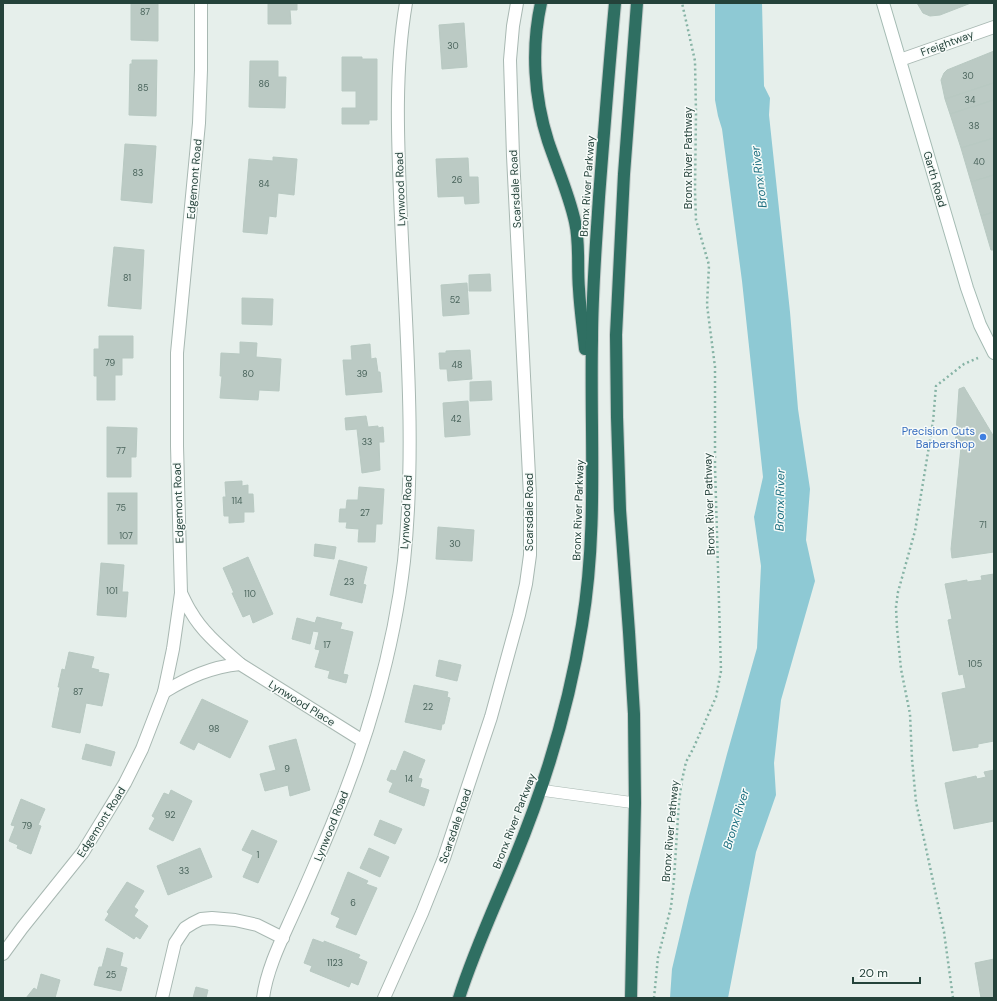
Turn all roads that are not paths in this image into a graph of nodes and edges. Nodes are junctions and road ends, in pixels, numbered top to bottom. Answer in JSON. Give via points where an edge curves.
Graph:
{"nodes":[{"id":1,"x":201,"y":3,"type":"edge"},
{"id":2,"x":406,"y":3,"type":"edge"},
{"id":3,"x":517,"y":3,"type":"edge"},
{"id":4,"x":541,"y":3,"type":"edge"},
{"id":5,"x":615,"y":3,"type":"edge"},
{"id":6,"x":637,"y":3,"type":"edge"},
{"id":7,"x":883,"y":3,"type":"edge"},
{"id":8,"x":994,"y":27,"type":"edge"},
{"id":9,"x":900,"y":60,"type":"junction"},
{"id":10,"x":989,"y":334,"type":"edge"},
{"id":11,"x":993,"y":352,"type":"edge"},
{"id":12,"x":592,"y":420,"type":"junction"},
{"id":13,"x":181,"y":593,"type":"junction"},
{"id":14,"x":240,"y":664,"type":"junction"},
{"id":15,"x":164,"y":692,"type":"junction"},
{"id":16,"x":363,"y":741,"type":"junction"},
{"id":17,"x":540,"y":790,"type":"junction"},
{"id":18,"x":635,"y":803,"type":"junction"},
{"id":19,"x":283,"y":938,"type":"junction"},
{"id":20,"x":3,"y":954,"type":"edge"},
{"id":21,"x":162,"y":998,"type":"edge"},
{"id":22,"x":263,"y":998,"type":"edge"},
{"id":23,"x":384,"y":998,"type":"edge"},
{"id":24,"x":459,"y":998,"type":"edge"},
{"id":25,"x":631,"y":998,"type":"edge"}],
"edges":[{"from":1,"to":13,"type":"street","name":"Edgemont Road","via":[[199,123],[177,353]]},
{"from":2,"to":16,"type":"street","name":"Lynwood Road","via":[[399,76],[398,126],[409,412],[406,527],[404,561],[392,634]]},
{"from":3,"to":23,"type":"street","name":"Scarsdale Road","via":[[511,67],[513,156],[530,496],[530,555],[519,615],[466,795],[431,892]]},
{"from":4,"to":12,"type":"highway","via":[[535,46],[537,84],[548,141],[576,224],[578,288]]},
{"from":5,"to":12,"type":"highway","name":"Bronx River Parkway","via":[[595,258]]},
{"from":6,"to":18,"type":"highway","via":[[616,335],[618,458],[632,672]]},
{"from":7,"to":9,"type":"street","name":"Garth Road"},
{"from":8,"to":9,"type":"street","name":"Freightway"},
{"from":9,"to":10,"type":"street","name":"Garth Road","via":[[967,288]]},
{"from":10,"to":11,"type":"street","name":"Garth Road"},
{"from":12,"to":17,"type":"highway","name":"Bronx River Parkway","via":[[593,502],[588,584],[566,705]]},
{"from":13,"to":14,"type":"street","name":"Lynwood Place","via":[[191,613],[204,629]]},
{"from":13,"to":15,"type":"street","name":"Edgemont Road"},
{"from":14,"to":15,"type":"street","via":[[190,677]]},
{"from":14,"to":16,"type":"street","name":"Lynwood Place"},
{"from":15,"to":20,"type":"street","name":"Edgemont Road","via":[[142,749],[106,816],[83,852]]},
{"from":16,"to":19,"type":"street","name":"Lynwood Road","via":[[340,808]]},
{"from":17,"to":18,"type":"lane"},
{"from":17,"to":24,"type":"highway","name":"Bronx River Parkway"},
{"from":18,"to":25,"type":"highway"},
{"from":19,"to":21,"type":"street","via":[[257,925],[235,920],[201,919],[185,928],[175,943]]},
{"from":19,"to":22,"type":"street","name":"Lynwood Road","via":[[270,970]]}]}
